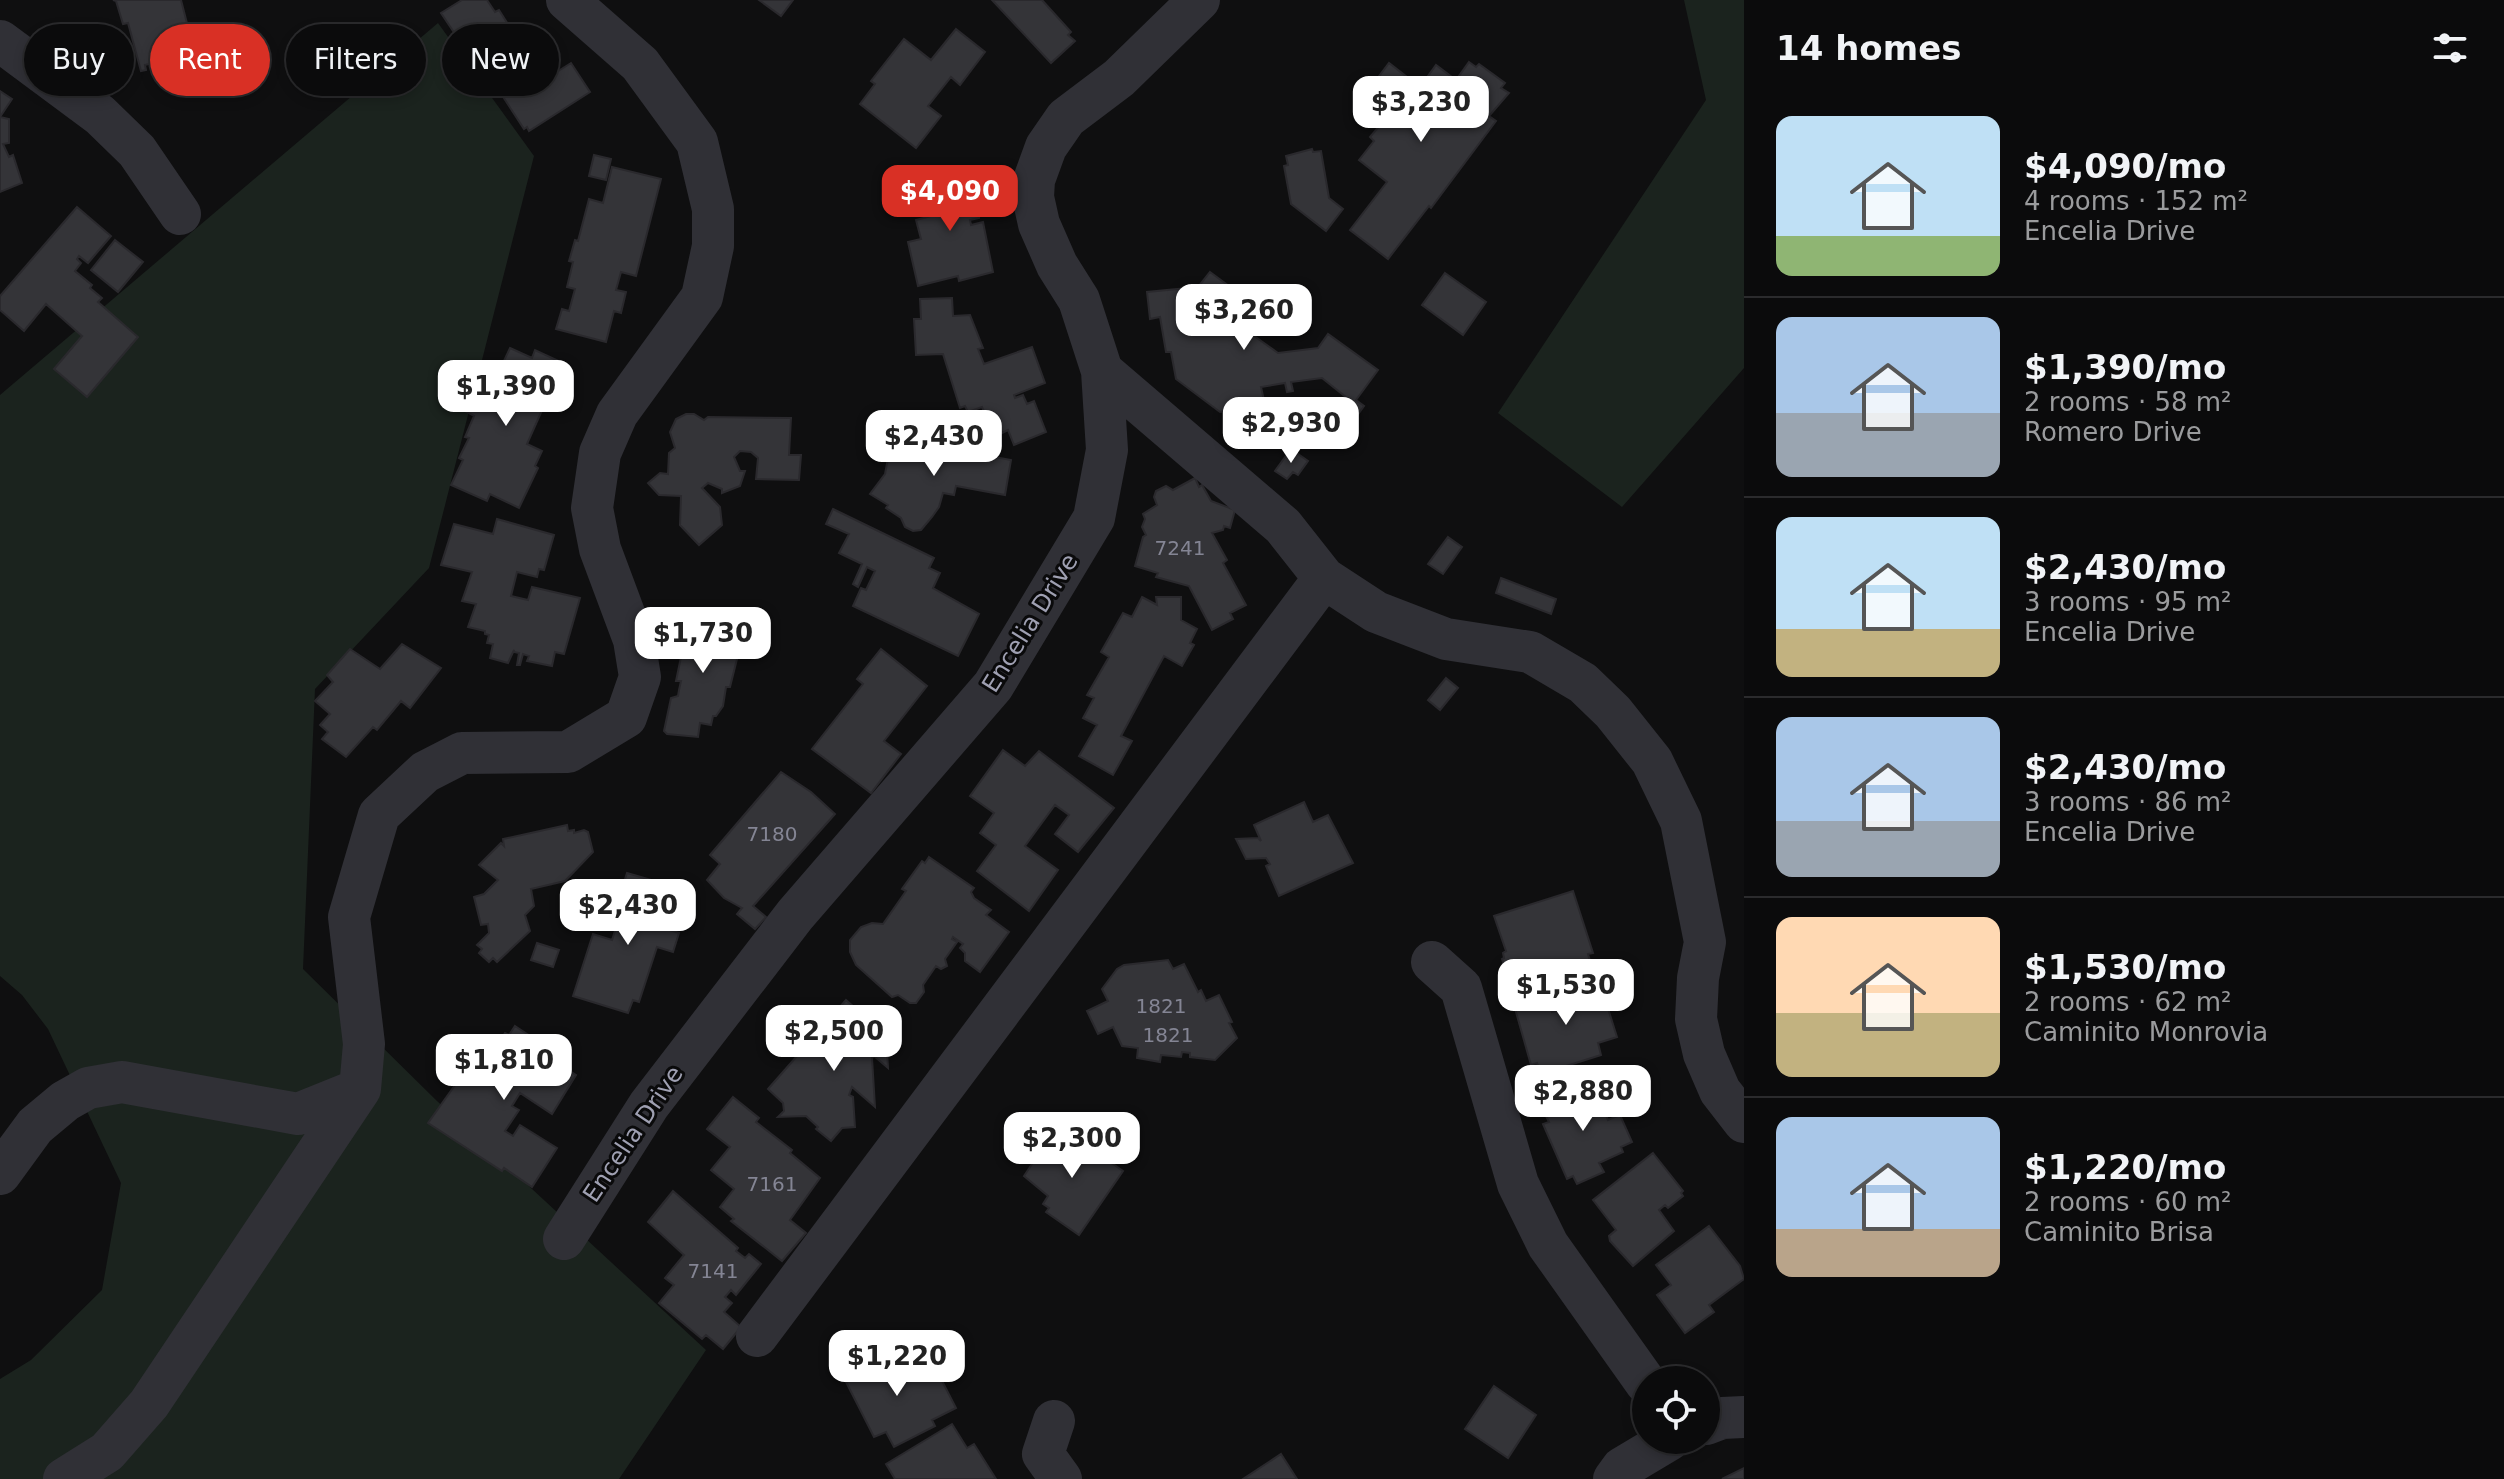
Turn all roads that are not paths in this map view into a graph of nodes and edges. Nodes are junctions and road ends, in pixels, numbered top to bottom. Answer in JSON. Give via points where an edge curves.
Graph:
{"nodes":[{"id":1,"x":567,"y":0,"type":"edge"},
{"id":2,"x":1199,"y":0,"type":"edge"},
{"id":3,"x":0,"y":41,"type":"edge"},
{"id":4,"x":180,"y":214,"type":"dead end"},
{"id":5,"x":1102,"y":371,"type":"junction"},
{"id":6,"x":1324,"y":578,"type":"junction"},
{"id":7,"x":1432,"y":962,"type":"dead end"},
{"id":8,"x":360,"y":1089,"type":"junction"},
{"id":9,"x":1744,"y":1122,"type":"edge"},
{"id":10,"x":0,"y":1174,"type":"edge"},
{"id":11,"x":564,"y":1239,"type":"dead end"},
{"id":12,"x":757,"y":1336,"type":"dead end"},
{"id":13,"x":1634,"y":1366,"type":"edge"},
{"id":14,"x":1744,"y":1417,"type":"edge"},
{"id":15,"x":1720,"y":1419,"type":"edge"},
{"id":16,"x":1054,"y":1421,"type":"dead end"},
{"id":17,"x":1646,"y":1454,"type":"edge"},
{"id":18,"x":64,"y":1479,"type":"edge"},
{"id":19,"x":1061,"y":1479,"type":"edge"},
{"id":20,"x":1614,"y":1479,"type":"edge"}],
"edges":[{"from":1,"to":8,"type":"street","via":[[640,64],[697,142],[713,209],[713,246],[702,297],[617,414],[600,453],[592,508],[600,549],[634,640],[640,677],[626,717],[568,752],[462,753],[425,772],[379,815],[349,917],[364,1044]]},
{"from":2,"to":5,"type":"street","name":"Encelia Drive","via":[[1119,78],[1066,118],[1046,147],[1034,180],[1039,224],[1079,300]]},
{"from":3,"to":4,"type":"street","via":[[100,115],[137,151]]},
{"from":5,"to":6,"type":"street","via":[[1283,526]]},
{"from":5,"to":11,"type":"street","name":"Encelia Drive","via":[[1107,450],[1094,518],[993,686],[765,953],[649,1105]]},
{"from":6,"to":9,"type":"street","via":[[1376,612],[1446,639],[1530,652],[1583,683],[1652,761],[1681,821],[1695,883],[1705,942],[1696,1019],[1704,1054],[1720,1091]]},
{"from":6,"to":12,"type":"street"},
{"from":7,"to":13,"type":"street","via":[[1461,988],[1518,1184],[1548,1245]]},
{"from":8,"to":10,"type":"street","via":[[298,1114],[122,1082],[88,1088],[35,1126]]},
{"from":8,"to":18,"type":"street","via":[[149,1404],[107,1452]]},
{"from":14,"to":15,"type":"street"},
{"from":16,"to":19,"type":"street","via":[[1043,1454]]},
{"from":17,"to":20,"type":"street"}]}
